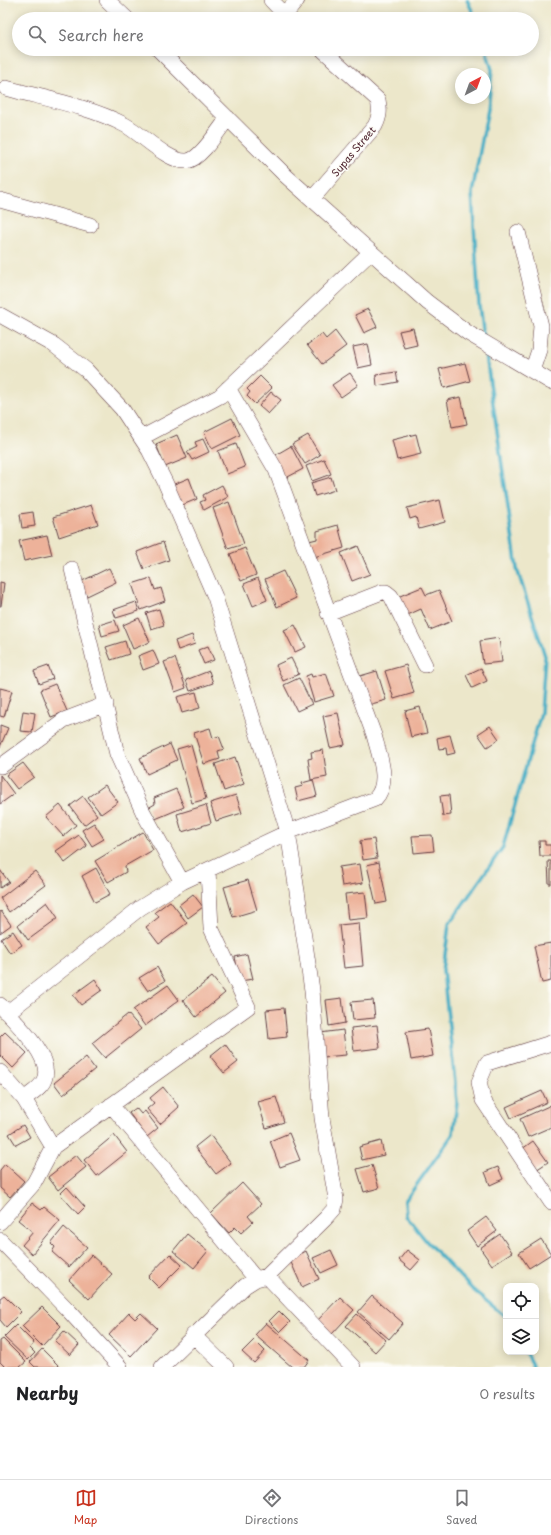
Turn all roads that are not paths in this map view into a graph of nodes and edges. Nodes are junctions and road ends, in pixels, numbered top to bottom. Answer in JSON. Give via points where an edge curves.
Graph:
{"nodes":[{"id":1,"x":107,"y":0,"type":"edge"},
{"id":2,"x":270,"y":0,"type":"edge"},
{"id":3,"x":297,"y":0,"type":"edge"},
{"id":4,"x":120,"y":12,"type":"edge"},
{"id":5,"x":282,"y":12,"type":"edge"},
{"id":6,"x":290,"y":12,"type":"edge"},
{"id":7,"x":165,"y":56,"type":"edge"},
{"id":8,"x":330,"y":56,"type":"edge"},
{"id":9,"x":6,"y":88,"type":"dead end"},
{"id":10,"x":228,"y":118,"type":"junction"},
{"id":11,"x":0,"y":200,"type":"edge"},
{"id":12,"x":312,"y":200,"type":"junction"},
{"id":13,"x":90,"y":225,"type":"dead end"},
{"id":14,"x":518,"y":232,"type":"dead end"},
{"id":15,"x":371,"y":252,"type":"junction"},
{"id":16,"x":0,"y":315,"type":"edge"},
{"id":17,"x":532,"y":371,"type":"junction"},
{"id":18,"x":551,"y":382,"type":"edge"},
{"id":19,"x":228,"y":388,"type":"junction"},
{"id":20,"x":141,"y":438,"type":"junction"},
{"id":21,"x":72,"y":569,"type":"dead end"},
{"id":22,"x":328,"y":613,"type":"junction"},
{"id":23,"x":425,"y":665,"type":"dead end"},
{"id":24,"x":106,"y":704,"type":"junction"},
{"id":25,"x":1,"y":766,"type":"edge"},
{"id":26,"x":288,"y":832,"type":"junction"},
{"id":27,"x":208,"y":870,"type":"junction"},
{"id":28,"x":182,"y":882,"type":"junction"},
{"id":29,"x":4,"y":1009,"type":"edge"},
{"id":30,"x":551,"y":1043,"type":"edge"},
{"id":31,"x":0,"y":1072,"type":"edge"},
{"id":32,"x":24,"y":1099,"type":"junction"},
{"id":33,"x":111,"y":1105,"type":"junction"},
{"id":34,"x":53,"y":1147,"type":"junction"},
{"id":35,"x":551,"y":1202,"type":"edge"},
{"id":36,"x":0,"y":1222,"type":"edge"},
{"id":37,"x":0,"y":1240,"type":"edge"},
{"id":38,"x":262,"y":1277,"type":"junction"},
{"id":39,"x":193,"y":1335,"type":"junction"},
{"id":40,"x":120,"y":1367,"type":"edge"},
{"id":41,"x":162,"y":1367,"type":"edge"},
{"id":42,"x":226,"y":1367,"type":"edge"},
{"id":43,"x":353,"y":1367,"type":"edge"}],
"edges":[{"from":1,"to":4,"type":"street"},
{"from":2,"to":5,"type":"street"},
{"from":3,"to":6,"type":"street"},
{"from":7,"to":10,"type":"street"},
{"from":8,"to":12,"type":"street","name":"Supas Street","via":[[378,100],[380,110],[375,126]]},
{"from":9,"to":10,"type":"street","via":[[83,108],[126,125],[178,161],[189,161],[197,157]]},
{"from":10,"to":12,"type":"street"},
{"from":11,"to":13,"type":"street"},
{"from":12,"to":15,"type":"street"},
{"from":14,"to":17,"type":"street","via":[[541,326],[539,350]]},
{"from":15,"to":17,"type":"street","via":[[427,302],[468,333]]},
{"from":15,"to":19,"type":"street"},
{"from":16,"to":20,"type":"street","via":[[54,346],[86,370],[122,409]]},
{"from":17,"to":18,"type":"street"},
{"from":19,"to":20,"type":"street","via":[[220,396]]},
{"from":19,"to":22,"type":"street","via":[[276,470]]},
{"from":20,"to":26,"type":"street","via":[[165,482],[214,597]]},
{"from":21,"to":24,"type":"street"},
{"from":22,"to":23,"type":"street","via":[[386,592],[391,596]]},
{"from":22,"to":26,"type":"street","via":[[374,735],[384,784],[375,799]]},
{"from":24,"to":25,"type":"street","via":[[64,720]]},
{"from":24,"to":28,"type":"street","via":[[117,754],[143,812]]},
{"from":26,"to":27,"type":"street"},
{"from":26,"to":38,"type":"street","via":[[312,990],[322,1118],[336,1199],[334,1209],[326,1218]]},
{"from":27,"to":28,"type":"street"},
{"from":27,"to":33,"type":"street","via":[[211,928],[248,1007]]},
{"from":28,"to":29,"type":"street","via":[[140,908]]},
{"from":29,"to":32,"type":"street","via":[[40,1052],[46,1068],[41,1085]]},
{"from":30,"to":35,"type":"street","via":[[487,1064],[479,1082],[483,1100]]},
{"from":31,"to":32,"type":"street"},
{"from":32,"to":34,"type":"street"},
{"from":33,"to":34,"type":"street"},
{"from":33,"to":38,"type":"street"},
{"from":34,"to":36,"type":"street","via":[[34,1183]]},
{"from":37,"to":40,"type":"street"},
{"from":38,"to":39,"type":"street","via":[[225,1304]]},
{"from":38,"to":43,"type":"street"},
{"from":39,"to":41,"type":"street"},
{"from":39,"to":42,"type":"street"}]}
